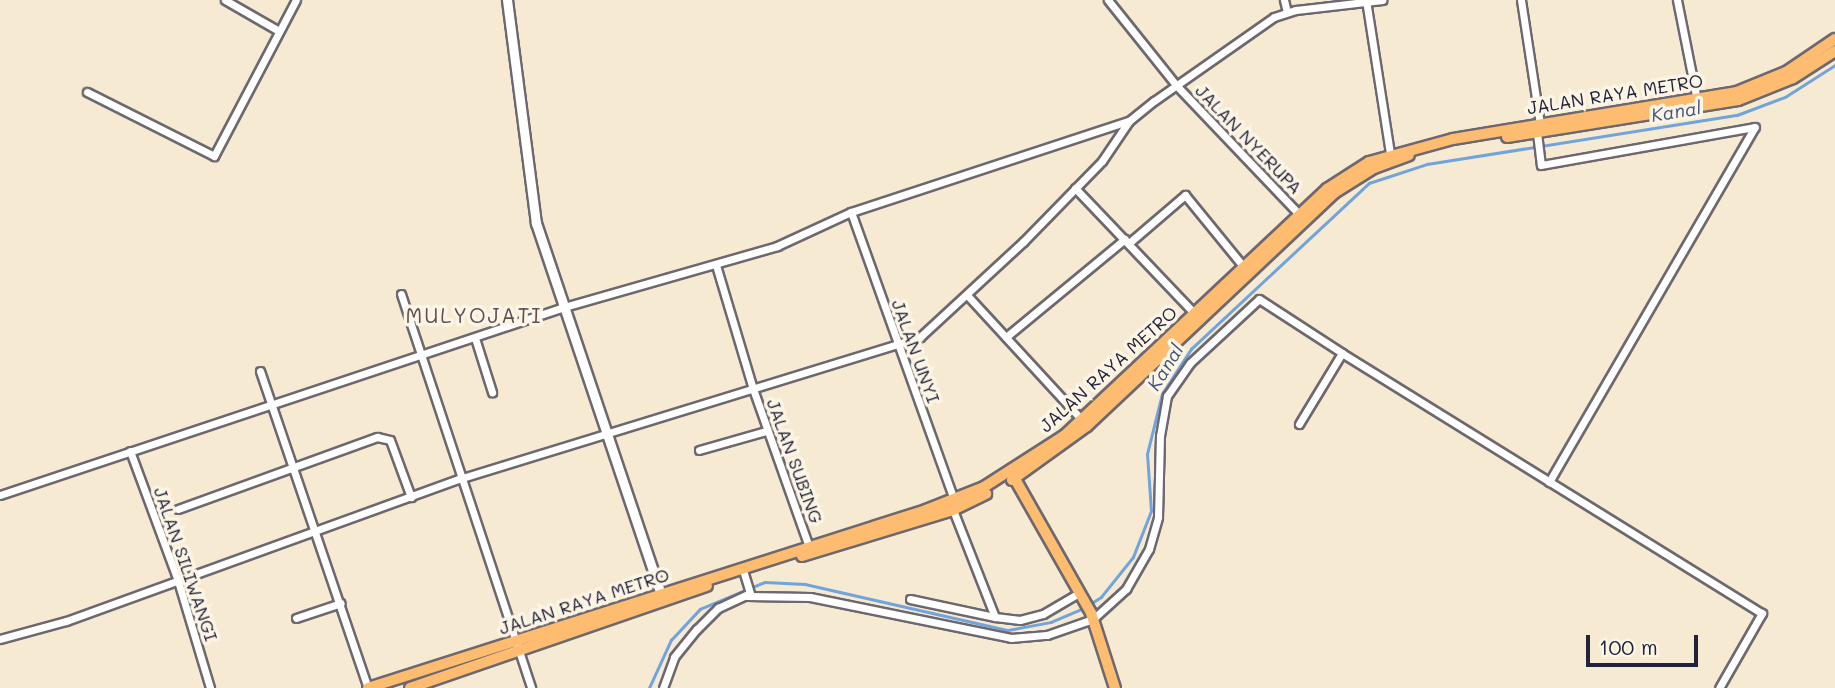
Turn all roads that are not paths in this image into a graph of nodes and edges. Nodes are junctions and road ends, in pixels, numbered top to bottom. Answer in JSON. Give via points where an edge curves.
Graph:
{"nodes":[{"id":1,"x":225,"y":0,"type":"edge"},
{"id":2,"x":296,"y":0,"type":"edge"},
{"id":3,"x":507,"y":0,"type":"edge"},
{"id":4,"x":1108,"y":0,"type":"edge"},
{"id":5,"x":1284,"y":0,"type":"edge"},
{"id":6,"x":1382,"y":0,"type":"edge"},
{"id":7,"x":1521,"y":0,"type":"edge"},
{"id":8,"x":1677,"y":0,"type":"edge"},
{"id":9,"x":1366,"y":1,"type":"edge"},
{"id":10,"x":1287,"y":12,"type":"junction"},
{"id":11,"x":279,"y":31,"type":"junction"},
{"id":12,"x":1835,"y":39,"type":"edge"},
{"id":13,"x":1835,"y":51,"type":"edge"},
{"id":14,"x":1177,"y":86,"type":"junction"},
{"id":15,"x":87,"y":92,"type":"dead end"},
{"id":16,"x":1697,"y":100,"type":"junction"},
{"id":17,"x":1129,"y":121,"type":"junction"},
{"id":18,"x":1538,"y":128,"type":"junction"},
{"id":19,"x":1390,"y":154,"type":"junction"},
{"id":20,"x":1075,"y":188,"type":"junction"},
{"id":21,"x":851,"y":212,"type":"junction"},
{"id":22,"x":1299,"y":214,"type":"junction"},
{"id":23,"x":1127,"y":241,"type":"junction"},
{"id":24,"x":716,"y":265,"type":"junction"},
{"id":25,"x":1243,"y":266,"type":"junction"},
{"id":26,"x":401,"y":294,"type":"dead end"},
{"id":27,"x":967,"y":295,"type":"junction"},
{"id":28,"x":561,"y":308,"type":"junction"},
{"id":29,"x":1194,"y":313,"type":"junction"},
{"id":30,"x":1006,"y":337,"type":"junction"},
{"id":31,"x":475,"y":338,"type":"junction"},
{"id":32,"x":895,"y":345,"type":"junction"},
{"id":33,"x":1342,"y":353,"type":"junction"},
{"id":34,"x":421,"y":354,"type":"junction"},
{"id":35,"x":260,"y":370,"type":"dead end"},
{"id":36,"x":752,"y":386,"type":"junction"},
{"id":37,"x":492,"y":391,"type":"dead end"},
{"id":38,"x":271,"y":406,"type":"junction"},
{"id":39,"x":1082,"y":420,"type":"junction"},
{"id":40,"x":1299,"y":424,"type":"dead end"},
{"id":41,"x":766,"y":431,"type":"junction"},
{"id":42,"x":604,"y":437,"type":"junction"},
{"id":43,"x":699,"y":450,"type":"dead end"},
{"id":44,"x":130,"y":451,"type":"junction"},
{"id":45,"x":293,"y":465,"type":"junction"},
{"id":46,"x":1013,"y":475,"type":"junction"},
{"id":47,"x":459,"y":479,"type":"junction"},
{"id":48,"x":1549,"y":482,"type":"junction"},
{"id":49,"x":0,"y":495,"type":"edge"},
{"id":50,"x":411,"y":497,"type":"junction"},
{"id":51,"x":954,"y":505,"type":"junction"},
{"id":52,"x":178,"y":509,"type":"dead end"},
{"id":53,"x":318,"y":530,"type":"junction"},
{"id":54,"x":809,"y":547,"type":"junction"},
{"id":55,"x":744,"y":575,"type":"junction"},
{"id":56,"x":178,"y":581,"type":"junction"},
{"id":57,"x":749,"y":593,"type":"junction"},
{"id":58,"x":1081,"y":595,"type":"junction"},
{"id":59,"x":662,"y":598,"type":"junction"},
{"id":60,"x":910,"y":599,"type":"dead end"},
{"id":61,"x":341,"y":603,"type":"junction"},
{"id":62,"x":1092,"y":616,"type":"junction"},
{"id":63,"x":296,"y":618,"type":"dead end"},
{"id":64,"x":995,"y":618,"type":"junction"},
{"id":65,"x":0,"y":639,"type":"edge"},
{"id":66,"x":517,"y":647,"type":"junction"},
{"id":67,"x":210,"y":688,"type":"edge"},
{"id":68,"x":368,"y":688,"type":"edge"},
{"id":69,"x":410,"y":688,"type":"edge"},
{"id":70,"x":531,"y":688,"type":"edge"},
{"id":71,"x":663,"y":688,"type":"edge"},
{"id":72,"x":1115,"y":688,"type":"edge"},
{"id":73,"x":1719,"y":688,"type":"edge"}],
"edges":[{"from":1,"to":11,"type":"street"},
{"from":2,"to":11,"type":"street"},
{"from":3,"to":28,"type":"street","via":[[526,170]]},
{"from":4,"to":14,"type":"street","name":"JALAN NYERUPA"},
{"from":5,"to":10,"type":"street"},
{"from":6,"to":9,"type":"street"},
{"from":7,"to":18,"type":"street"},
{"from":8,"to":16,"type":"street"},
{"from":9,"to":10,"type":"street"},
{"from":9,"to":19,"type":"street"},
{"from":10,"to":14,"type":"street"},
{"from":11,"to":15,"type":"street","via":[[214,156]]},
{"from":12,"to":16,"type":"main road","name":"JALAN RAYA METRO","via":[[1759,85]]},
{"from":13,"to":18,"type":"main road","via":[[1793,78],[1738,100]]},
{"from":14,"to":17,"type":"street"},
{"from":14,"to":22,"type":"street","name":"JALAN NYERUPA"},
{"from":16,"to":18,"type":"main road","name":"JALAN RAYA METRO"},
{"from":17,"to":20,"type":"street","via":[[1102,161]]},
{"from":17,"to":21,"type":"street"},
{"from":18,"to":19,"type":"main road","name":"JALAN RAYA METRO"},
{"from":18,"to":46,"type":"main road","via":[[1425,149],[1355,179],[1251,268],[1087,426]]},
{"from":18,"to":48,"type":"street","via":[[1541,165],[1755,127]]},
{"from":19,"to":22,"type":"main road","name":"JALAN RAYA METRO","via":[[1349,173]]},
{"from":20,"to":23,"type":"street"},
{"from":20,"to":27,"type":"street"},
{"from":21,"to":24,"type":"street","via":[[776,246]]},
{"from":21,"to":32,"type":"street","name":"JALAN UNYI"},
{"from":22,"to":25,"type":"main road","name":"JALAN RAYA METRO"},
{"from":23,"to":25,"type":"street","via":[[1185,195]]},
{"from":23,"to":29,"type":"street"},
{"from":23,"to":30,"type":"street"},
{"from":24,"to":28,"type":"street"},
{"from":24,"to":36,"type":"street","name":"JALAN SUBING"},
{"from":25,"to":29,"type":"main road","name":"JALAN RAYA METRO"},
{"from":26,"to":34,"type":"street"},
{"from":27,"to":30,"type":"street"},
{"from":27,"to":32,"type":"street","via":[[925,334]]},
{"from":28,"to":31,"type":"street"},
{"from":28,"to":42,"type":"street"},
{"from":29,"to":39,"type":"main road","name":"JALAN RAYA METRO"},
{"from":30,"to":39,"type":"street"},
{"from":31,"to":34,"type":"street"},
{"from":31,"to":37,"type":"street"},
{"from":32,"to":36,"type":"street"},
{"from":32,"to":51,"type":"street","name":"JALAN UNYI"},
{"from":33,"to":40,"type":"street"},
{"from":33,"to":48,"type":"street"},
{"from":33,"to":62,"type":"street","via":[[1259,299],[1190,363],[1167,396],[1160,436],[1158,517],[1149,549],[1126,589]]},
{"from":34,"to":38,"type":"street"},
{"from":34,"to":47,"type":"street"},
{"from":35,"to":38,"type":"street"},
{"from":36,"to":41,"type":"street","name":"JALAN SUBING"},
{"from":36,"to":42,"type":"street"},
{"from":38,"to":44,"type":"street"},
{"from":38,"to":45,"type":"street"},
{"from":39,"to":46,"type":"main road","name":"JALAN RAYA METRO"},
{"from":41,"to":43,"type":"street"},
{"from":41,"to":54,"type":"street","name":"JALAN SUBING"},
{"from":42,"to":47,"type":"street"},
{"from":42,"to":59,"type":"street"},
{"from":44,"to":49,"type":"street"},
{"from":44,"to":56,"type":"street","name":"JALAN SILIWANGI"},
{"from":45,"to":50,"type":"street","via":[[385,437],[393,445]]},
{"from":45,"to":52,"type":"street"},
{"from":45,"to":53,"type":"street"},
{"from":46,"to":51,"type":"main road"},
{"from":46,"to":58,"type":"main road"},
{"from":47,"to":50,"type":"street"},
{"from":47,"to":66,"type":"street"},
{"from":48,"to":73,"type":"street","via":[[1762,613]]},
{"from":50,"to":53,"type":"street"},
{"from":51,"to":54,"type":"main road","name":"JALAN RAYA METRO"},
{"from":51,"to":55,"type":"main road"},
{"from":51,"to":64,"type":"street","name":"JALAN UNYI"},
{"from":53,"to":56,"type":"street"},
{"from":53,"to":61,"type":"street"},
{"from":54,"to":59,"type":"main road","name":"JALAN RAYA METRO"},
{"from":55,"to":57,"type":"street"},
{"from":55,"to":59,"type":"main road"},
{"from":56,"to":65,"type":"street"},
{"from":56,"to":67,"type":"street","name":"JALAN SILIWANGI"},
{"from":57,"to":62,"type":"street","via":[[810,597],[1011,638],[1046,635]]},
{"from":57,"to":71,"type":"street","via":[[718,608],[697,629],[674,657]]},
{"from":58,"to":62,"type":"main road"},
{"from":58,"to":64,"type":"street","via":[[1043,614],[1020,620]]},
{"from":59,"to":66,"type":"main road"},
{"from":60,"to":64,"type":"street"},
{"from":61,"to":63,"type":"street"},
{"from":61,"to":68,"type":"street"},
{"from":62,"to":72,"type":"main road"},
{"from":66,"to":68,"type":"main road","name":"JALAN RAYA METRO"},
{"from":66,"to":69,"type":"main road"},
{"from":66,"to":70,"type":"street"}]}
